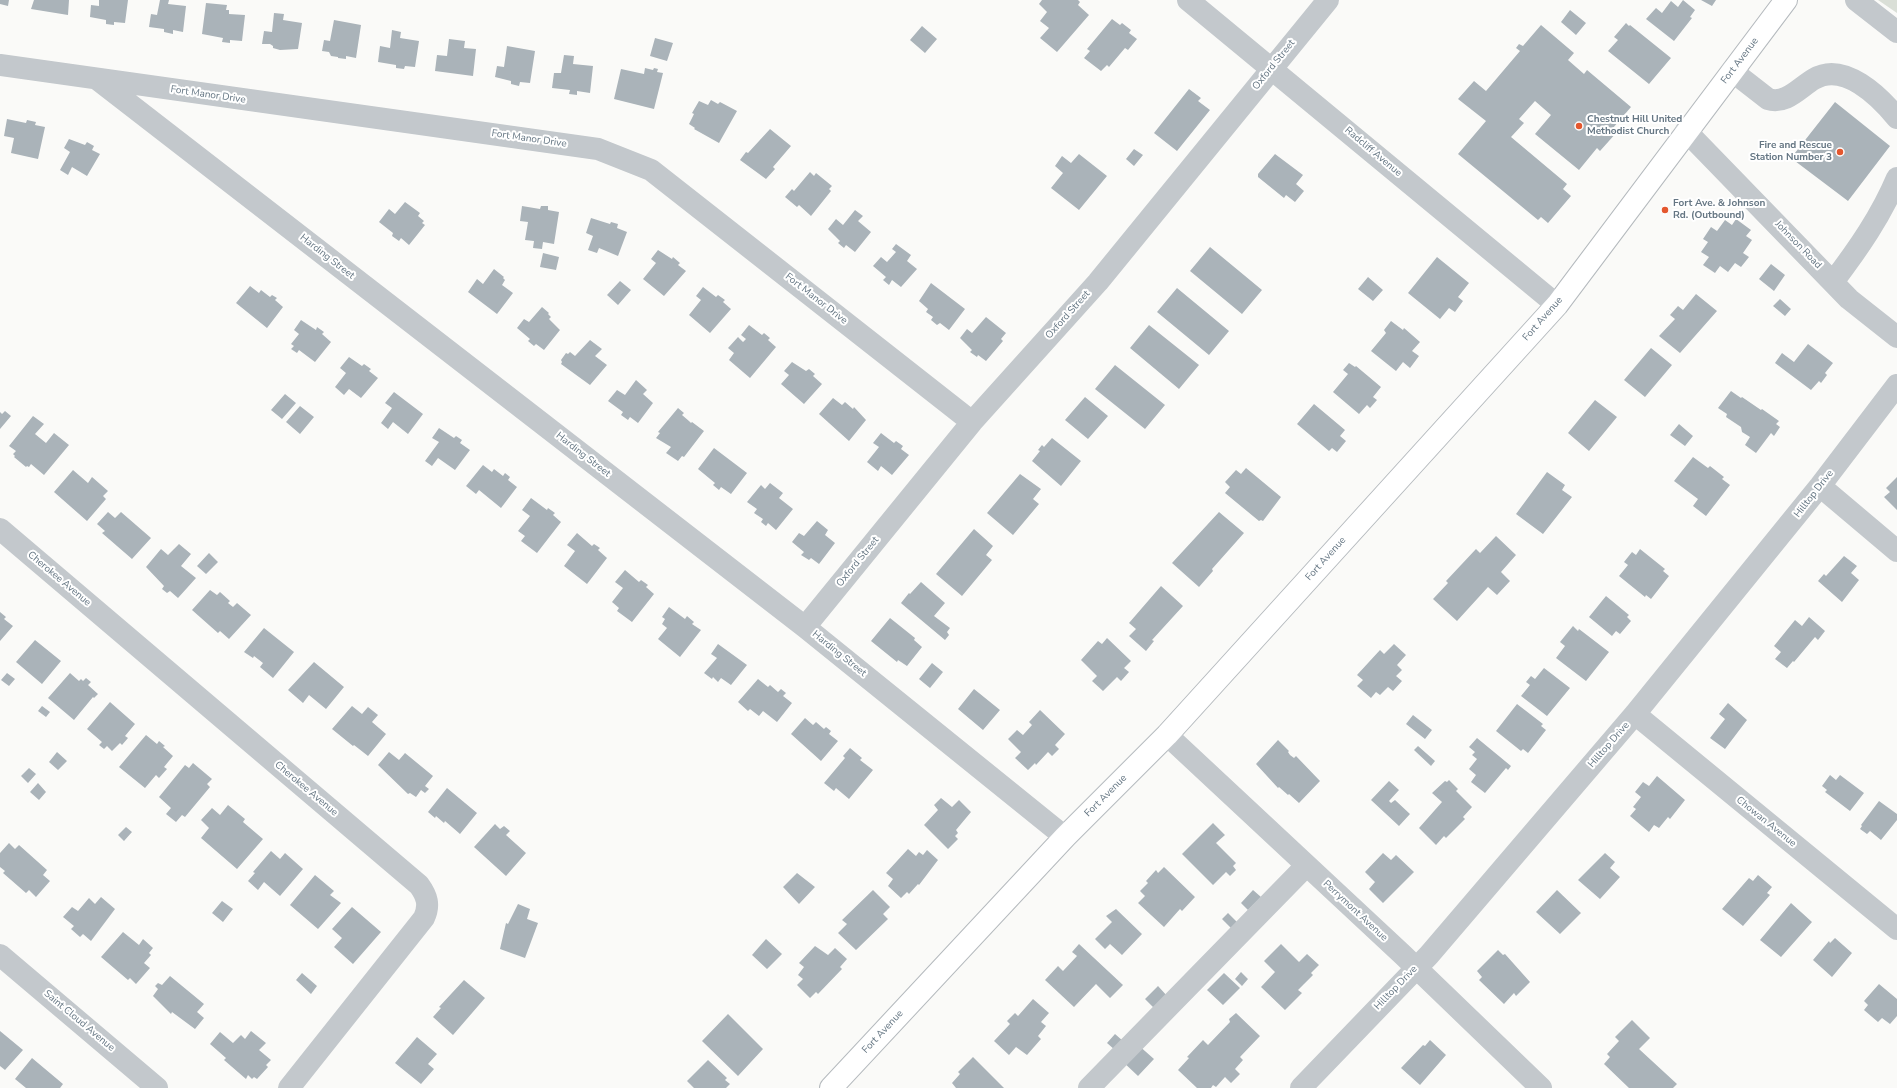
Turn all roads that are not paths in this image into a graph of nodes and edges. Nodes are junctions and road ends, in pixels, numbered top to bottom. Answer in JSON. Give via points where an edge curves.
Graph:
{"nodes":[{"id":1,"x":1188,"y":0,"type":"edge"},
{"id":2,"x":1328,"y":0,"type":"edge"},
{"id":3,"x":1786,"y":0,"type":"edge"},
{"id":4,"x":1856,"y":0,"type":"edge"},
{"id":5,"x":1897,"y":32,"type":"edge"},
{"id":6,"x":0,"y":65,"type":"edge"},
{"id":7,"x":1271,"y":68,"type":"junction"},
{"id":8,"x":1732,"y":71,"type":"junction"},
{"id":9,"x":97,"y":79,"type":"junction"},
{"id":10,"x":1897,"y":118,"type":"edge"},
{"id":11,"x":1686,"y":131,"type":"junction"},
{"id":12,"x":1897,"y":178,"type":"edge"},
{"id":13,"x":1833,"y":282,"type":"junction"},
{"id":14,"x":1557,"y":305,"type":"junction"},
{"id":15,"x":1897,"y":336,"type":"edge"},
{"id":16,"x":1897,"y":385,"type":"edge"},
{"id":17,"x":972,"y":422,"type":"junction"},
{"id":18,"x":1820,"y":486,"type":"junction"},
{"id":19,"x":0,"y":529,"type":"edge"},
{"id":20,"x":1897,"y":551,"type":"edge"},
{"id":21,"x":805,"y":627,"type":"junction"},
{"id":22,"x":1635,"y":714,"type":"junction"},
{"id":23,"x":1167,"y":735,"type":"junction"},
{"id":24,"x":1065,"y":837,"type":"junction"},
{"id":25,"x":1306,"y":866,"type":"junction"},
{"id":26,"x":1897,"y":929,"type":"edge"},
{"id":27,"x":0,"y":955,"type":"edge"},
{"id":28,"x":1416,"y":967,"type":"junction"},
{"id":29,"x":157,"y":1088,"type":"edge"},
{"id":30,"x":289,"y":1088,"type":"edge"},
{"id":31,"x":831,"y":1088,"type":"edge"},
{"id":32,"x":1089,"y":1088,"type":"edge"},
{"id":33,"x":1301,"y":1088,"type":"edge"},
{"id":34,"x":1541,"y":1088,"type":"edge"}],
"edges":[{"from":1,"to":7,"type":"street","name":"Radcliff Avenue"},
{"from":2,"to":7,"type":"street","name":"Oxford Street"},
{"from":3,"to":8,"type":"main road","name":"Fort Avenue"},
{"from":4,"to":5,"type":"street"},
{"from":6,"to":9,"type":"street","name":"Fort Manor Drive"},
{"from":7,"to":14,"type":"street","name":"Radcliff Avenue"},
{"from":7,"to":17,"type":"street","name":"Oxford Street","via":[[1098,282]]},
{"from":8,"to":10,"type":"street","via":[[1774,101],[1784,99],[1824,74],[1842,74],[1854,79],[1889,108]]},
{"from":8,"to":11,"type":"main road","name":"Fort Avenue"},
{"from":9,"to":17,"type":"street","name":"Fort Manor Drive","via":[[598,149],[650,170]]},
{"from":9,"to":21,"type":"street","name":"Harding Street"},
{"from":11,"to":13,"type":"street","name":"Johnson Road"},
{"from":11,"to":14,"type":"main road","name":"Fort Avenue"},
{"from":12,"to":13,"type":"street","via":[[1887,201],[1855,254]]},
{"from":13,"to":15,"type":"street","name":"Johnson Road"},
{"from":14,"to":23,"type":"main road","name":"Fort Avenue"},
{"from":16,"to":18,"type":"street","name":"Hilltop Drive"},
{"from":17,"to":21,"type":"street","name":"Oxford Street"},
{"from":18,"to":20,"type":"street"},
{"from":18,"to":22,"type":"street","name":"Hilltop Drive"},
{"from":19,"to":30,"type":"street","name":"Cherokee Avenue","via":[[420,885],[425,893],[428,910],[424,918]]},
{"from":21,"to":24,"type":"street","name":"Harding Street"},
{"from":22,"to":26,"type":"street","name":"Chowan Avenue"},
{"from":22,"to":28,"type":"street","name":"Hilltop Drive"},
{"from":23,"to":24,"type":"main road","name":"Fort Avenue"},
{"from":23,"to":25,"type":"street","name":"Perrymont Avenue"},
{"from":24,"to":31,"type":"main road","name":"Fort Avenue"},
{"from":25,"to":28,"type":"street","name":"Perrymont Avenue"},
{"from":25,"to":32,"type":"street"},
{"from":27,"to":29,"type":"street","name":"Saint Cloud Avenue"},
{"from":28,"to":33,"type":"street","name":"Hilltop Drive"},
{"from":28,"to":34,"type":"street","name":"Perrymont Avenue"}]}
